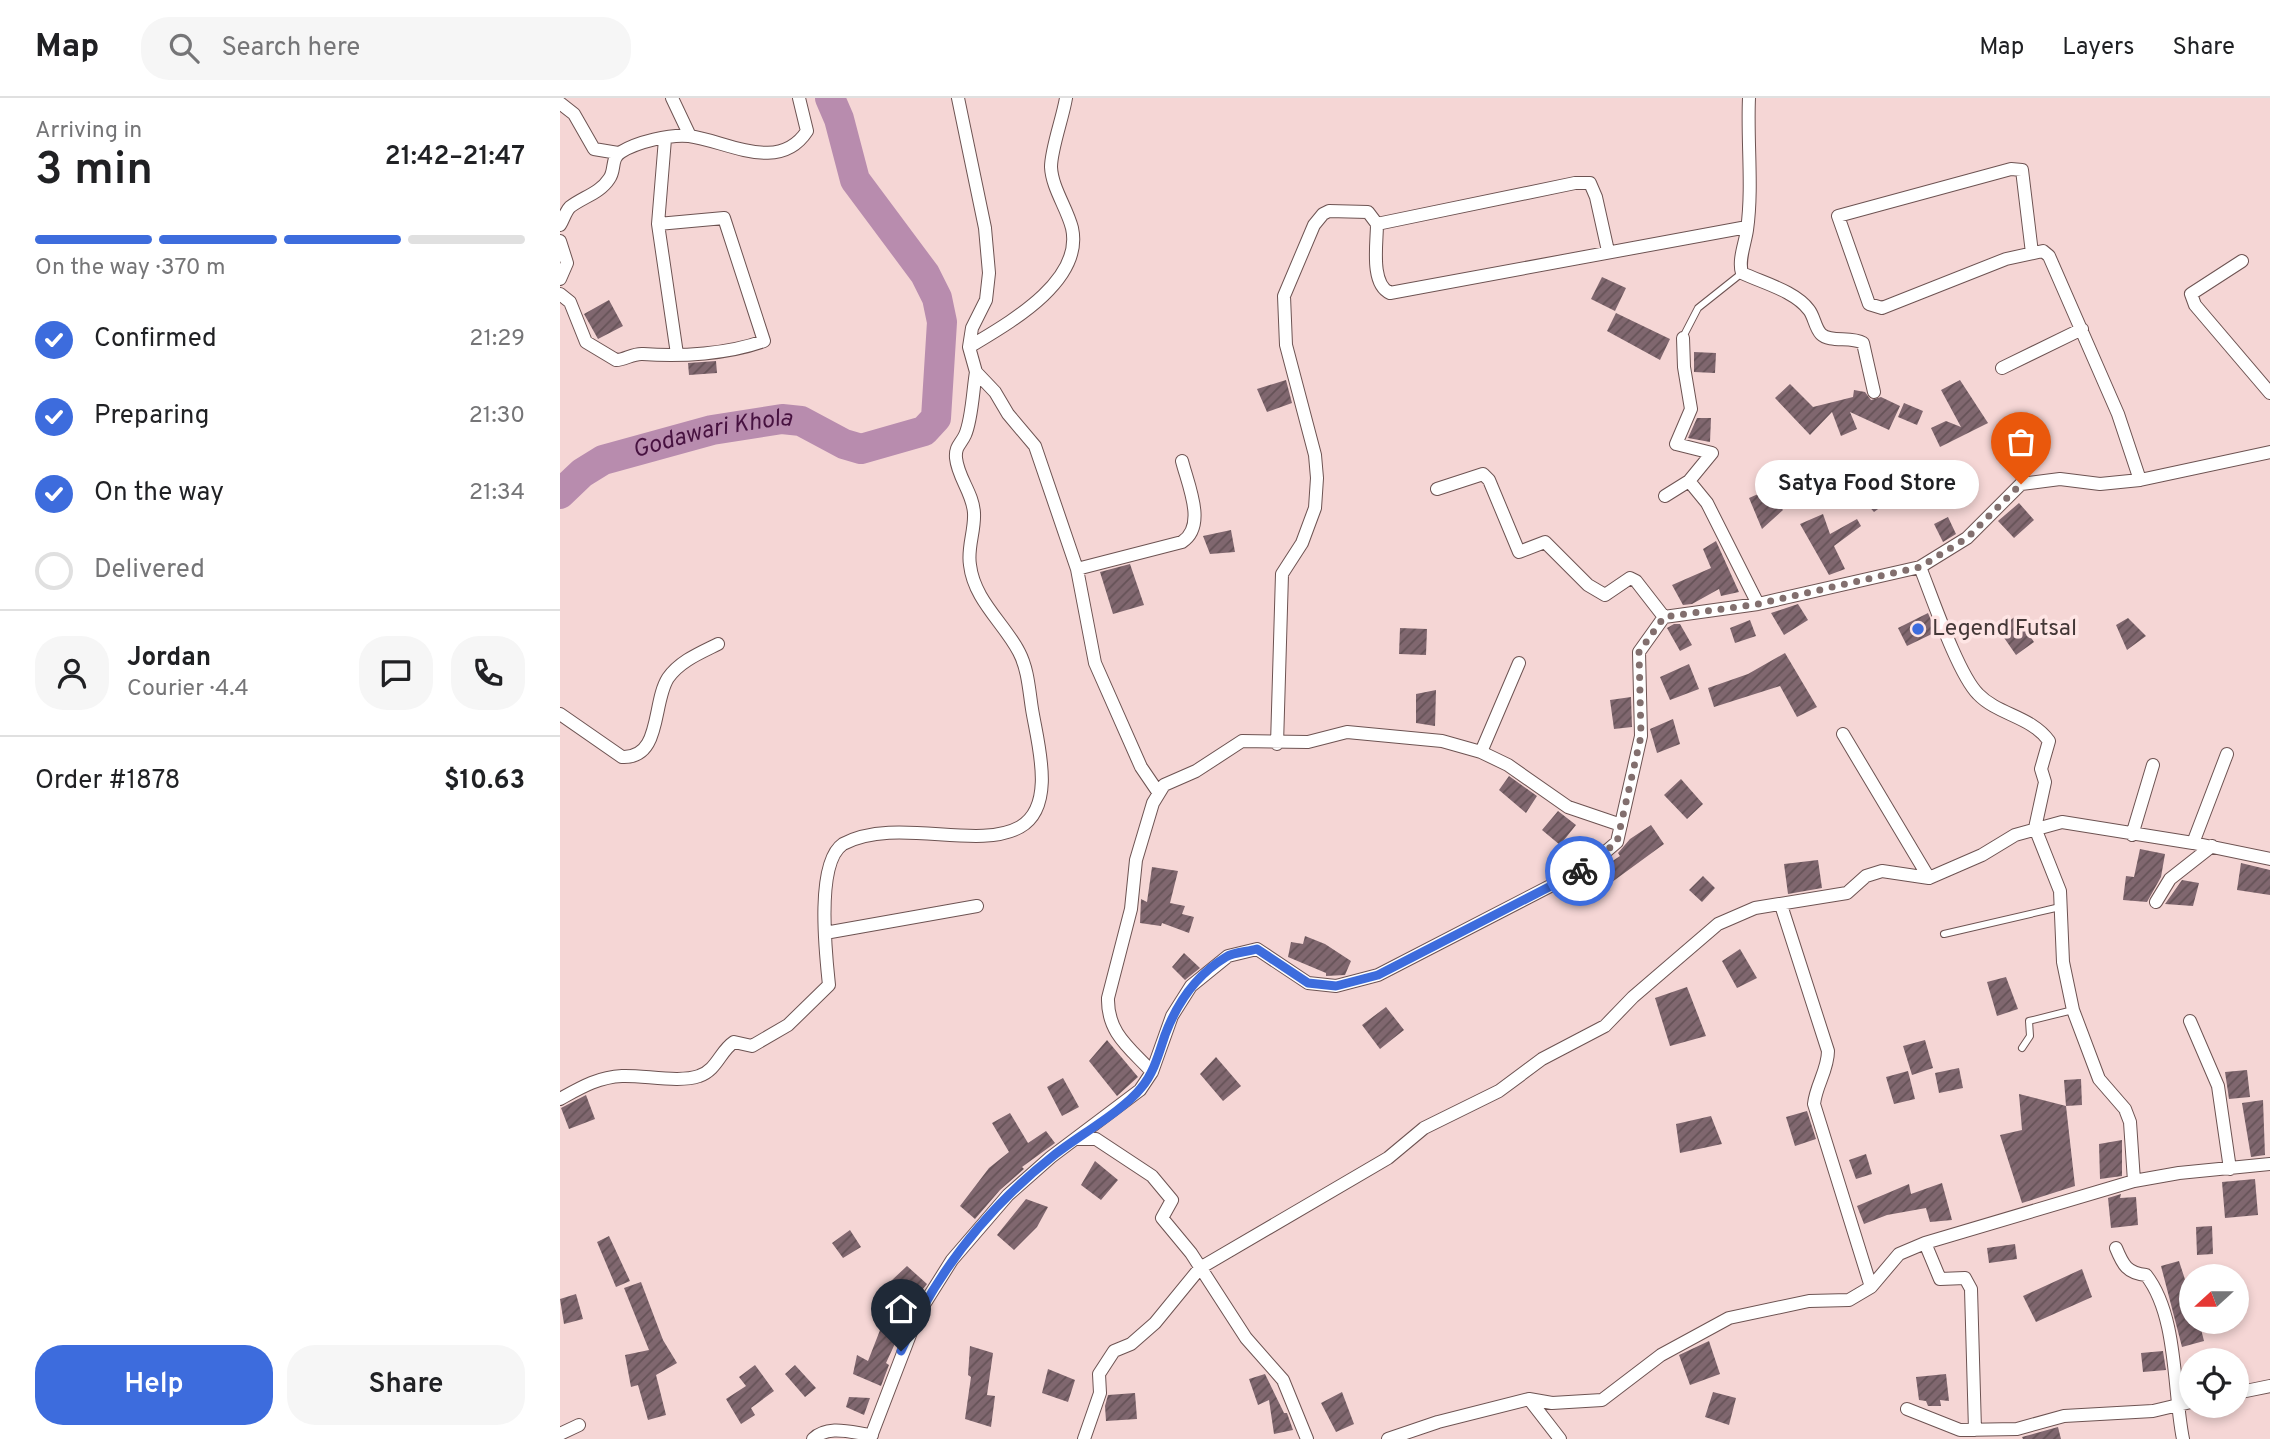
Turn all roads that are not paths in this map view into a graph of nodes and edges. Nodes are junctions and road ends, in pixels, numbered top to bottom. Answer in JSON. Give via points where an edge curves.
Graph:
{"nodes":[{"id":1,"x":672,"y":98,"type":"edge"},
{"id":2,"x":799,"y":98,"type":"edge"},
{"id":3,"x":958,"y":98,"type":"edge"},
{"id":4,"x":1066,"y":98,"type":"edge"},
{"id":5,"x":1749,"y":98,"type":"edge"},
{"id":6,"x":560,"y":103,"type":"edge"},
{"id":7,"x":690,"y":136,"type":"junction"},
{"id":8,"x":664,"y":139,"type":"junction"},
{"id":9,"x":618,"y":153,"type":"junction"},
{"id":10,"x":658,"y":224,"type":"junction"},
{"id":11,"x":1377,"y":224,"type":"junction"},
{"id":12,"x":560,"y":225,"type":"edge"},
{"id":13,"x":1747,"y":227,"type":"junction"},
{"id":14,"x":560,"y":241,"type":"edge"},
{"id":15,"x":1608,"y":251,"type":"junction"},
{"id":16,"x":2032,"y":253,"type":"junction"},
{"id":17,"x":2242,"y":261,"type":"dead end"},
{"id":18,"x":1742,"y":273,"type":"junction"},
{"id":19,"x":560,"y":279,"type":"edge"},
{"id":20,"x":560,"y":294,"type":"edge"},
{"id":21,"x":2082,"y":329,"type":"junction"},
{"id":22,"x":1683,"y":338,"type":"joint"},
{"id":23,"x":969,"y":347,"type":"junction"},
{"id":24,"x":677,"y":354,"type":"junction"},
{"id":25,"x":2002,"y":368,"type":"dead end"},
{"id":26,"x":976,"y":372,"type":"junction"},
{"id":27,"x":1874,"y":392,"type":"dead end"},
{"id":28,"x":2270,"y":393,"type":"edge"},
{"id":29,"x":2270,"y":452,"type":"edge"},
{"id":30,"x":1182,"y":461,"type":"dead end"},
{"id":31,"x":2140,"y":480,"type":"junction"},
{"id":32,"x":1689,"y":481,"type":"junction"},
{"id":33,"x":1437,"y":489,"type":"dead end"},
{"id":34,"x":1665,"y":496,"type":"dead end"},
{"id":35,"x":1920,"y":567,"type":"junction"},
{"id":36,"x":1077,"y":569,"type":"junction"},
{"id":37,"x":1758,"y":604,"type":"junction"},
{"id":38,"x":1664,"y":617,"type":"junction"},
{"id":39,"x":718,"y":644,"type":"dead end"},
{"id":40,"x":1519,"y":663,"type":"dead end"},
{"id":41,"x":560,"y":714,"type":"edge"},
{"id":42,"x":1843,"y":734,"type":"dead end"},
{"id":43,"x":1277,"y":744,"type":"junction"},
{"id":44,"x":1481,"y":752,"type":"junction"},
{"id":45,"x":2227,"y":754,"type":"dead end"},
{"id":46,"x":2153,"y":765,"type":"dead end"},
{"id":47,"x":1158,"y":792,"type":"junction"},
{"id":48,"x":1620,"y":825,"type":"junction"},
{"id":49,"x":2035,"y":828,"type":"junction"},
{"id":50,"x":2132,"y":835,"type":"junction"},
{"id":51,"x":2193,"y":843,"type":"junction"},
{"id":52,"x":2212,"y":846,"type":"junction"},
{"id":53,"x":2270,"y":859,"type":"edge"},
{"id":54,"x":1929,"y":878,"type":"junction"},
{"id":55,"x":2156,"y":902,"type":"dead end"},
{"id":56,"x":1780,"y":905,"type":"junction"},
{"id":57,"x":976,"y":906,"type":"dead end"},
{"id":58,"x":2062,"y":906,"type":"junction"},
{"id":59,"x":825,"y":933,"type":"junction"},
{"id":60,"x":1944,"y":934,"type":"dead end"},
{"id":61,"x":2073,"y":1010,"type":"junction"},
{"id":62,"x":2190,"y":1021,"type":"dead end"},
{"id":63,"x":2022,"y":1048,"type":"dead end"},
{"id":64,"x":1152,"y":1072,"type":"junction"},
{"id":65,"x":560,"y":1099,"type":"edge"},
{"id":66,"x":1075,"y":1139,"type":"junction"},
{"id":67,"x":2270,"y":1164,"type":"edge"},
{"id":68,"x":2230,"y":1169,"type":"junction"},
{"id":69,"x":2134,"y":1181,"type":"junction"},
{"id":70,"x":1924,"y":1243,"type":"junction"},
{"id":71,"x":2116,"y":1248,"type":"dead end"},
{"id":72,"x":1200,"y":1268,"type":"junction"},
{"id":73,"x":1871,"y":1287,"type":"junction"},
{"id":74,"x":2179,"y":1378,"type":"edge"},
{"id":75,"x":2270,"y":1385,"type":"edge"},
{"id":76,"x":2249,"y":1390,"type":"edge"},
{"id":77,"x":1529,"y":1399,"type":"junction"},
{"id":78,"x":2179,"y":1405,"type":"edge"},
{"id":79,"x":1907,"y":1409,"type":"dead end"},
{"id":80,"x":2184,"y":1418,"type":"edge"},
{"id":81,"x":579,"y":1425,"type":"dead end"},
{"id":82,"x":1975,"y":1430,"type":"junction"},
{"id":83,"x":560,"y":1434,"type":"edge"},
{"id":84,"x":871,"y":1437,"type":"edge"},
{"id":85,"x":813,"y":1439,"type":"edge"},
{"id":86,"x":1084,"y":1439,"type":"edge"},
{"id":87,"x":1307,"y":1439,"type":"edge"},
{"id":88,"x":1388,"y":1439,"type":"edge"},
{"id":89,"x":1560,"y":1439,"type":"edge"},
{"id":90,"x":2183,"y":1439,"type":"edge"}],
"edges":[{"from":1,"to":7,"type":"street"},
{"from":2,"to":7,"type":"street","via":[[807,131],[785,150],[768,155]]},
{"from":3,"to":23,"type":"street","via":[[985,228],[989,273],[986,300],[972,328]]},
{"from":4,"to":23,"type":"street","via":[[1051,166],[1072,229],[1072,253],[1049,292]]},
{"from":5,"to":13,"type":"street"},
{"from":6,"to":9,"type":"street","via":[[574,114],[594,149]]},
{"from":7,"to":8,"type":"street"},
{"from":8,"to":9,"type":"street"},
{"from":8,"to":10,"type":"street"},
{"from":9,"to":12,"type":"street","via":[[612,177],[567,210]]},
{"from":10,"to":24,"type":"street"},
{"from":10,"to":24,"type":"street","via":[[724,218],[765,337],[761,342],[699,354]]},
{"from":11,"to":15,"type":"street","via":[[1590,183]]},
{"from":11,"to":15,"type":"street","via":[[1378,281],[1390,293]]},
{"from":11,"to":43,"type":"street","via":[[1368,212],[1323,214],[1284,296],[1286,345],[1317,478],[1315,508],[1302,543],[1282,574]]},
{"from":13,"to":15,"type":"street"},
{"from":13,"to":18,"type":"street"},
{"from":14,"to":19,"type":"street","via":[[567,263]]},
{"from":16,"to":16,"type":"street","via":[[2022,170],[2011,169],[1838,216],[1869,304],[1882,308]]},
{"from":16,"to":21,"type":"street","via":[[2043,251],[2049,256]]},
{"from":17,"to":28,"type":"street","via":[[2191,294],[2195,305]]},
{"from":18,"to":22,"type":"lane","via":[[1698,308]]},
{"from":18,"to":27,"type":"street","via":[[1796,298],[1809,310],[1821,334],[1863,343]]},
{"from":20,"to":24,"type":"street","via":[[570,302],[586,342],[616,360],[638,354]]},
{"from":21,"to":25,"type":"street"},
{"from":21,"to":31,"type":"street"},
{"from":22,"to":32,"type":"street","via":[[1691,409],[1676,444],[1712,453]]},
{"from":23,"to":26,"type":"street"},
{"from":26,"to":36,"type":"street","via":[[1035,446]]},
{"from":26,"to":59,"type":"street","via":[[965,435],[955,454],[974,512],[970,566],[984,603],[1020,652],[1026,669],[1042,751],[1038,807],[1030,820],[1008,832],[910,831],[843,844],[832,860],[827,883]]},
{"from":29,"to":31,"type":"street"},
{"from":30,"to":36,"type":"street","via":[[1195,517],[1190,537]]},
{"from":31,"to":35,"type":"street","via":[[2100,484],[2060,479],[2021,484],[1967,538]]},
{"from":32,"to":34,"type":"street"},
{"from":32,"to":37,"type":"street","via":[[1707,503]]},
{"from":33,"to":38,"type":"street","via":[[1483,474],[1519,552],[1545,542],[1588,585],[1607,596],[1630,578]]},
{"from":35,"to":37,"type":"street"},
{"from":35,"to":49,"type":"street","via":[[1964,673],[1978,695],[2039,727],[2049,741]]},
{"from":36,"to":47,"type":"street","via":[[1095,663],[1141,767]]},
{"from":37,"to":38,"type":"street"},
{"from":38,"to":48,"type":"street","via":[[1639,652],[1641,736]]},
{"from":39,"to":41,"type":"street","via":[[681,663],[668,679],[651,738],[643,752],[632,758],[622,757]]},
{"from":40,"to":44,"type":"street"},
{"from":42,"to":54,"type":"street"},
{"from":43,"to":44,"type":"street","via":[[1347,732],[1442,741]]},
{"from":43,"to":47,"type":"street","via":[[1241,741]]},
{"from":44,"to":48,"type":"street","via":[[1568,807]]},
{"from":45,"to":51,"type":"street"},
{"from":46,"to":50,"type":"street"},
{"from":47,"to":64,"type":"street","via":[[1136,860],[1130,909],[1108,998],[1111,1025]]},
{"from":48,"to":64,"type":"street","via":[[1617,842],[1589,866],[1378,975],[1336,986],[1308,983],[1257,949],[1227,956],[1191,986],[1172,1016]]},
{"from":49,"to":50,"type":"street","via":[[2080,823]]},
{"from":49,"to":54,"type":"street"},
{"from":49,"to":58,"type":"street"},
{"from":50,"to":51,"type":"street"},
{"from":51,"to":52,"type":"street"},
{"from":52,"to":53,"type":"street"},
{"from":52,"to":55,"type":"street","via":[[2169,879]]},
{"from":54,"to":56,"type":"street","via":[[1882,871],[1866,876],[1847,893]]},
{"from":56,"to":72,"type":"street","via":[[1755,908],[1718,924],[1605,1026],[1542,1059],[1499,1091],[1423,1128],[1388,1158]]},
{"from":56,"to":73,"type":"street","via":[[1828,1051],[1814,1104]]},
{"from":57,"to":59,"type":"street"},
{"from":58,"to":60,"type":"lane"},
{"from":58,"to":61,"type":"street","via":[[2063,962]]},
{"from":59,"to":65,"type":"street","via":[[829,985],[788,1025],[762,1042],[752,1046],[734,1042],[715,1066],[698,1077],[595,1080]]},
{"from":61,"to":63,"type":"lane","via":[[2029,1021],[2030,1036]]},
{"from":61,"to":69,"type":"street","via":[[2099,1079],[2125,1109],[2130,1122]]},
{"from":62,"to":68,"type":"street","via":[[2218,1086]]},
{"from":64,"to":66,"type":"street","via":[[1140,1090]]},
{"from":66,"to":72,"type":"street","via":[[1096,1139],[1163,1187],[1172,1200],[1162,1218]]},
{"from":66,"to":84,"type":"street","via":[[1008,1195],[951,1260],[918,1314]]},
{"from":67,"to":68,"type":"street"},
{"from":68,"to":69,"type":"street"},
{"from":69,"to":70,"type":"street"},
{"from":70,"to":73,"type":"street","via":[[1899,1254]]},
{"from":70,"to":82,"type":"street","via":[[1940,1279],[1965,1278],[1971,1289]]},
{"from":71,"to":74,"type":"street","via":[[2129,1271],[2146,1275],[2152,1283]]},
{"from":72,"to":86,"type":"street","via":[[1155,1323],[1131,1344],[1114,1351],[1099,1374],[1100,1394]]},
{"from":72,"to":87,"type":"street","via":[[1246,1338],[1283,1380]]},
{"from":73,"to":77,"type":"street","via":[[1849,1300],[1809,1301],[1730,1318],[1661,1355],[1602,1400],[1552,1403]]},
{"from":75,"to":76,"type":"street"},
{"from":77,"to":88,"type":"street"},
{"from":77,"to":89,"type":"street"},
{"from":78,"to":82,"type":"street","via":[[2064,1416],[2017,1429]]},
{"from":79,"to":82,"type":"street","via":[[1960,1430]]},
{"from":80,"to":90,"type":"street"},
{"from":81,"to":83,"type":"street"},
{"from":84,"to":85,"type":"street","via":[[829,1430]]}]}
